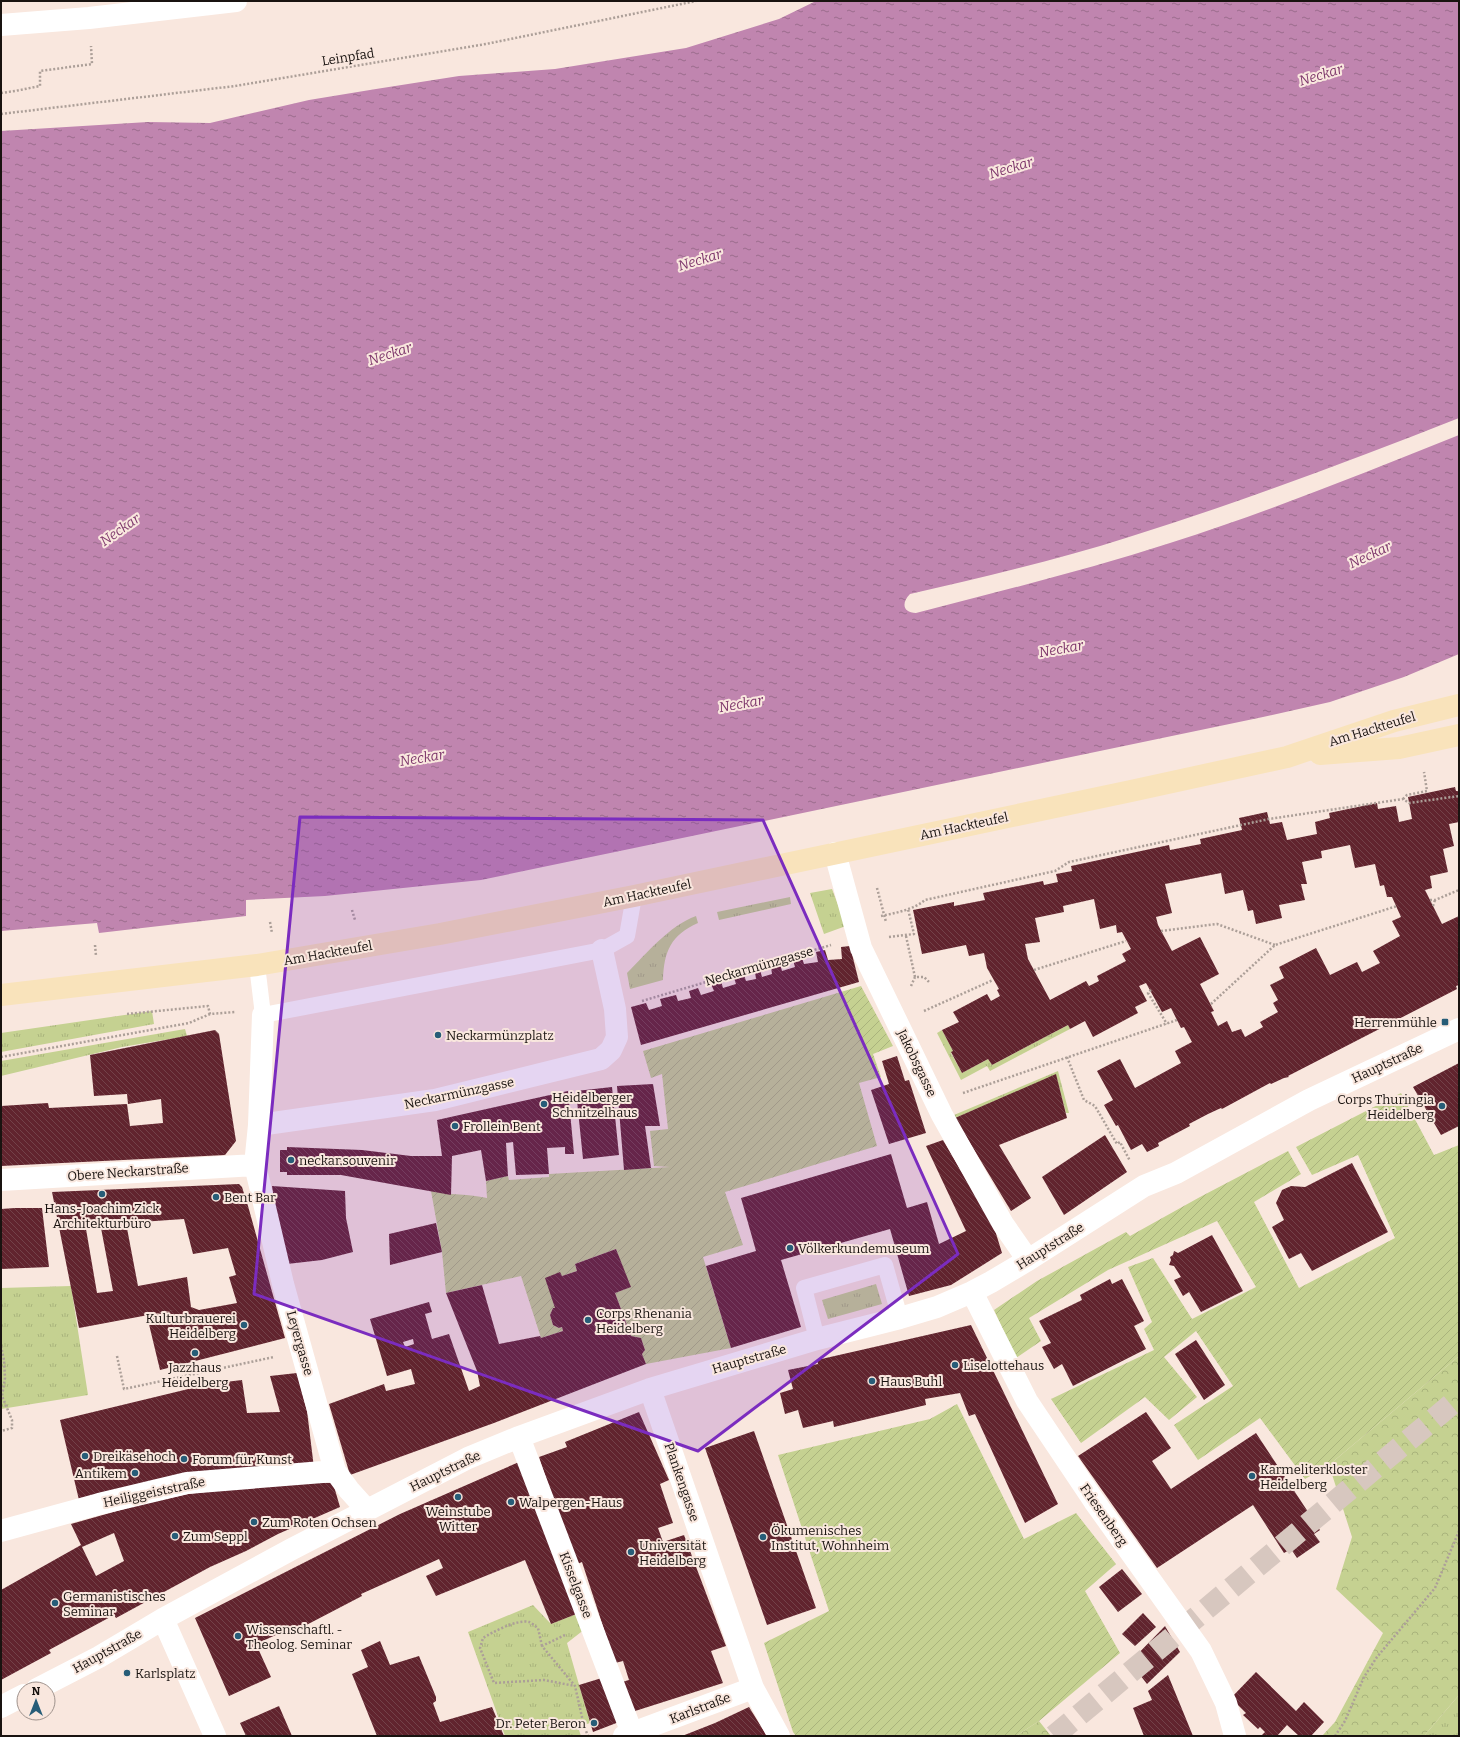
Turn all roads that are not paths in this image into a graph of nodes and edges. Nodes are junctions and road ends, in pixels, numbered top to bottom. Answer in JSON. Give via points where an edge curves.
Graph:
{"nodes":[{"id":1,"x":236,"y":1,"type":"edge"},
{"id":2,"x":1,"y":25,"type":"edge"},
{"id":3,"x":1459,"y":705,"type":"edge"},
{"id":4,"x":1459,"y":735,"type":"edge"},
{"id":5,"x":1287,"y":757,"type":"junction"},
{"id":6,"x":835,"y":853,"type":"junction"},
{"id":7,"x":634,"y":896,"type":"junction"},
{"id":8,"x":602,"y":950,"type":"junction"},
{"id":9,"x":257,"y":965,"type":"junction"},
{"id":10,"x":1,"y":994,"type":"edge"},
{"id":11,"x":263,"y":1012,"type":"junction"},
{"id":12,"x":1459,"y":1029,"type":"edge"},
{"id":13,"x":260,"y":1125,"type":"junction"},
{"id":14,"x":255,"y":1165,"type":"junction"},
{"id":15,"x":1,"y":1180,"type":"edge"},
{"id":16,"x":1028,"y":1260,"type":"junction"},
{"id":17,"x":972,"y":1292,"type":"junction"},
{"id":18,"x":900,"y":1318,"type":"junction"},
{"id":19,"x":817,"y":1339,"type":"junction"},
{"id":20,"x":650,"y":1389,"type":"junction"},
{"id":21,"x":519,"y":1437,"type":"junction"},
{"id":22,"x":335,"y":1471,"type":"junction"},
{"id":23,"x":367,"y":1510,"type":"junction"},
{"id":24,"x":1,"y":1532,"type":"edge"},
{"id":25,"x":163,"y":1619,"type":"junction"},
{"id":26,"x":53,"y":1681,"type":"edge"},
{"id":27,"x":753,"y":1688,"type":"junction"},
{"id":28,"x":16,"y":1699,"type":"edge"},
{"id":29,"x":1,"y":1707,"type":"edge"},
{"id":30,"x":628,"y":1735,"type":"edge"},
{"id":31,"x":215,"y":1736,"type":"edge"},
{"id":32,"x":780,"y":1736,"type":"edge"},
{"id":33,"x":1235,"y":1736,"type":"edge"}],
"edges":[{"from":1,"to":2,"type":"street"},
{"from":3,"to":5,"type":"main road","name":"Am Hackteufel","via":[[1394,721]]},
{"from":4,"to":5,"type":"main road","name":"Am Hackteufel","via":[[1398,748]]},
{"from":5,"to":6,"type":"main road","name":"Am Hackteufel"},
{"from":6,"to":7,"type":"main road","name":"Am Hackteufel"},
{"from":6,"to":16,"type":"street","name":"Jakobsgasse","via":[[861,948],[936,1103],[1003,1224]]},
{"from":7,"to":8,"type":"lane","via":[[626,936]]},
{"from":7,"to":9,"type":"main road","name":"Am Hackteufel","via":[[440,934]]},
{"from":8,"to":11,"type":"lane"},
{"from":8,"to":13,"type":"street","name":"Neckarmünzgasse","via":[[615,1009],[617,1037],[611,1050],[601,1060],[434,1100]]},
{"from":9,"to":10,"type":"main road","name":"Am Hackteufel"},
{"from":9,"to":11,"type":"lane"},
{"from":11,"to":13,"type":"street"},
{"from":12,"to":16,"type":"street","name":"Hauptstraße","via":[[1309,1100],[1176,1173],[1144,1186]]},
{"from":13,"to":14,"type":"street"},
{"from":14,"to":15,"type":"street","name":"Obere Neckarstraße"},
{"from":14,"to":22,"type":"street","name":"Leyergasse","via":[[269,1228]]},
{"from":16,"to":17,"type":"street","name":"Hauptstraße"},
{"from":17,"to":18,"type":"street","name":"Hauptstraße","via":[[937,1307]]},
{"from":17,"to":33,"type":"street","name":"Friesenberg","via":[[1027,1401],[1094,1501],[1202,1651],[1226,1703]]},
{"from":18,"to":19,"type":"street","name":"Hauptstraße"},
{"from":18,"to":19,"type":"lane","via":[[885,1265],[804,1288]]},
{"from":19,"to":20,"type":"street","name":"Hauptstraße"},
{"from":20,"to":21,"type":"street","name":"Hauptstraße"},
{"from":20,"to":27,"type":"street","name":"Plankengasse"},
{"from":21,"to":23,"type":"street","name":"Hauptstraße","via":[[468,1458]]},
{"from":21,"to":30,"type":"street","name":"Kisselgasse"},
{"from":22,"to":23,"type":"street","name":"Leyergasse"},
{"from":22,"to":24,"type":"street","name":"Heiliggeiststraße","via":[[187,1483],[98,1504]]},
{"from":23,"to":25,"type":"street","name":"Hauptstraße"},
{"from":25,"to":26,"type":"street","name":"Hauptstraße","via":[[98,1658]]},
{"from":25,"to":31,"type":"street"},
{"from":27,"to":30,"type":"street","name":"Karlstraße"},
{"from":27,"to":32,"type":"street","name":"Plankengasse"},
{"from":28,"to":29,"type":"street"}]}
